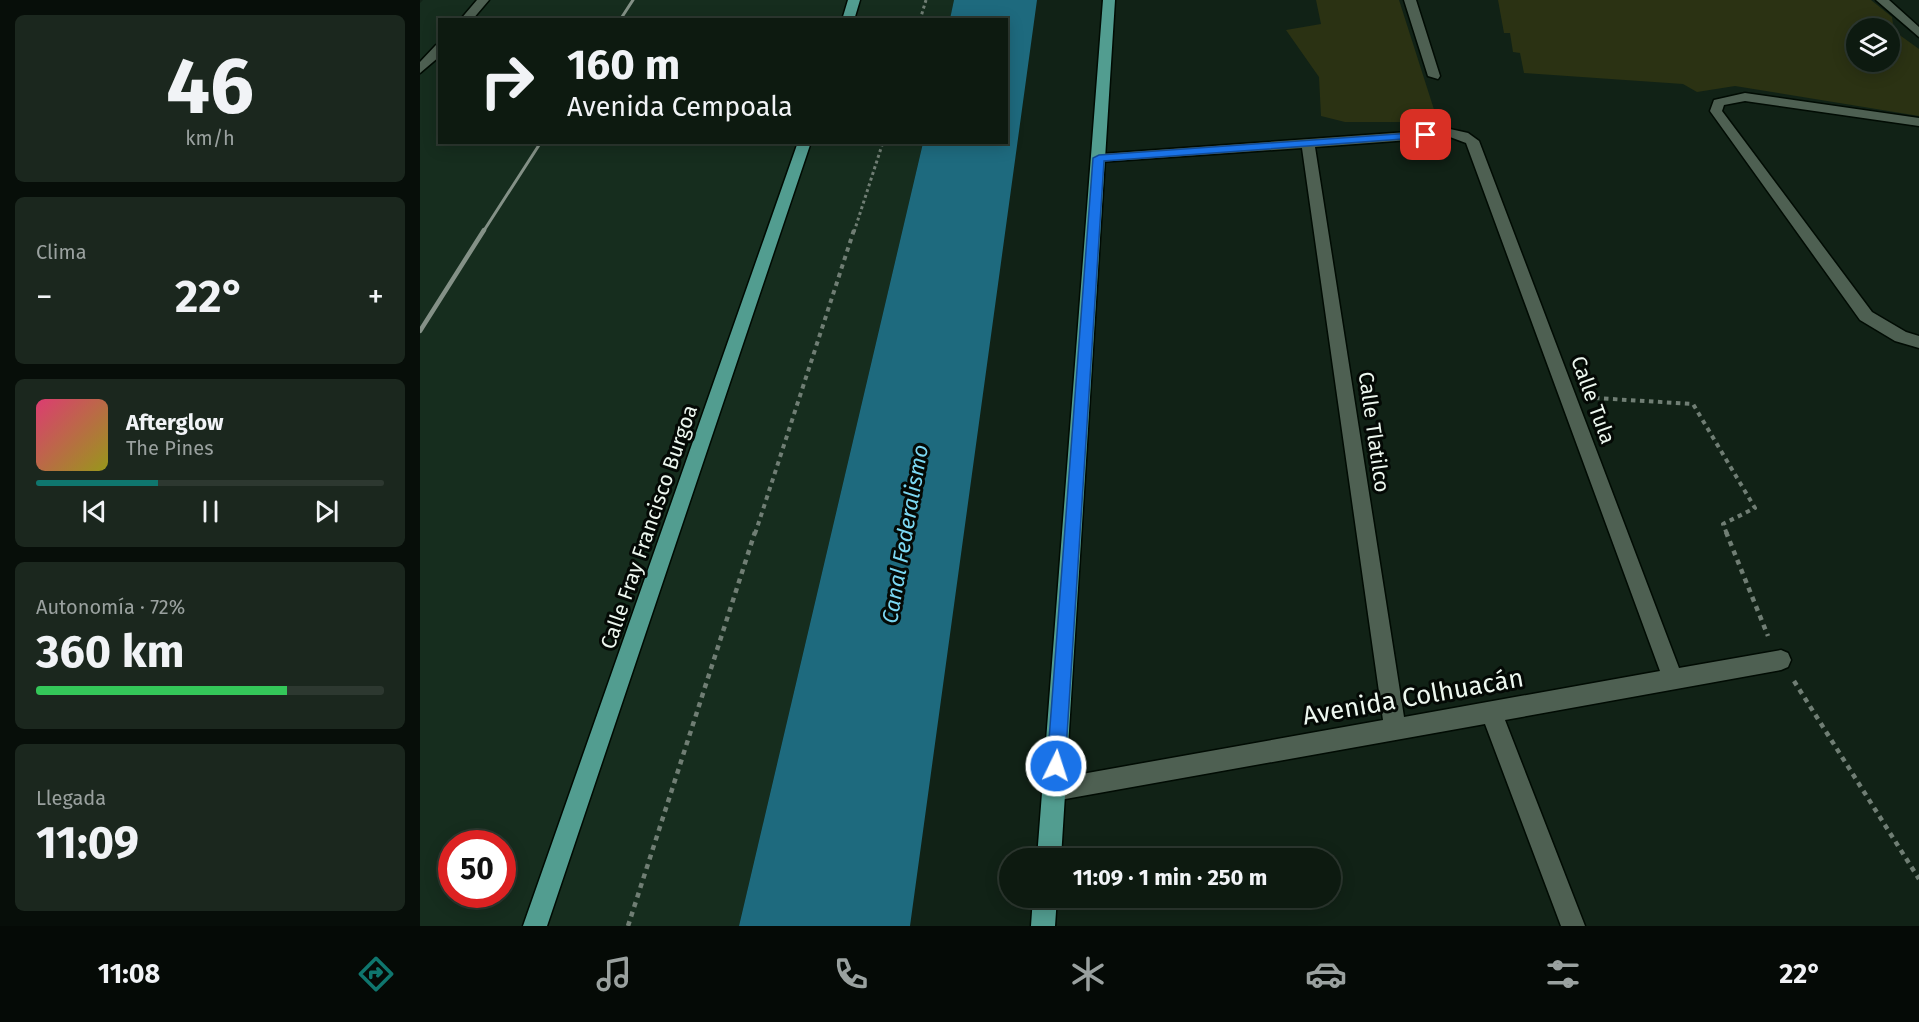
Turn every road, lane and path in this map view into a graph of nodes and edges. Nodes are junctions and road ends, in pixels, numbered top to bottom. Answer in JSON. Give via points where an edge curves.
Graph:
{"nodes":[{"id":1,"x":483,"y":0,"type":"edge"},
{"id":2,"x":854,"y":0,"type":"edge"},
{"id":3,"x":926,"y":0,"type":"edge"},
{"id":4,"x":1109,"y":0,"type":"edge"},
{"id":5,"x":1410,"y":0,"type":"edge"},
{"id":6,"x":1882,"y":0,"type":"edge"},
{"id":7,"x":467,"y":18,"type":"edge"},
{"id":8,"x":849,"y":18,"type":"edge"},
{"id":9,"x":921,"y":18,"type":"edge"},
{"id":10,"x":1917,"y":29,"type":"edge"},
{"id":11,"x":438,"y":50,"type":"edge"},
{"id":12,"x":420,"y":69,"type":"edge"},
{"id":13,"x":1434,"y":76,"type":"dead end"},
{"id":14,"x":1919,"y":122,"type":"edge"},
{"id":15,"x":1308,"y":142,"type":"junction"},
{"id":16,"x":805,"y":144,"type":"edge"},
{"id":17,"x":882,"y":144,"type":"edge"},
{"id":18,"x":1099,"y":158,"type":"junction"},
{"id":19,"x":1919,"y":342,"type":"edge"},
{"id":20,"x":1592,"y":398,"type":"dead end"},
{"id":21,"x":1781,"y":660,"type":"junction"},
{"id":22,"x":1673,"y":679,"type":"junction"},
{"id":23,"x":1491,"y":712,"type":"junction"},
{"id":24,"x":1395,"y":729,"type":"junction"},
{"id":25,"x":1054,"y":790,"type":"junction"},
{"id":26,"x":1049,"y":848,"type":"edge"},
{"id":27,"x":1919,"y":879,"type":"edge"},
{"id":28,"x":1044,"y":908,"type":"edge"},
{"id":29,"x":535,"y":926,"type":"edge"},
{"id":30,"x":628,"y":926,"type":"edge"},
{"id":31,"x":1043,"y":926,"type":"edge"},
{"id":32,"x":1573,"y":926,"type":"edge"}],
"edges":[{"from":1,"to":7,"type":"street"},
{"from":2,"to":8,"type":"main road"},
{"from":3,"to":9,"type":"path"},
{"from":4,"to":18,"type":"main road"},
{"from":5,"to":13,"type":"street"},
{"from":6,"to":10,"type":"street"},
{"from":11,"to":12,"type":"street"},
{"from":14,"to":19,"type":"street","via":[[1745,97],[1718,103],[1716,111],[1866,316],[1901,338]]},
{"from":15,"to":18,"type":"street"},
{"from":15,"to":22,"type":"street","name":"Calle Tula","via":[[1450,134],[1468,138],[1474,145]]},
{"from":15,"to":24,"type":"street","name":"Calle Tlatilco"},
{"from":16,"to":29,"type":"main road","name":"Calle Fray Francisco Burgoa"},
{"from":17,"to":30,"type":"path"},
{"from":18,"to":25,"type":"main road"},
{"from":20,"to":21,"type":"path","via":[[1693,404],[1755,508],[1723,524],[1773,650]]},
{"from":21,"to":22,"type":"street","name":"Avenida Colhuacán"},
{"from":21,"to":27,"type":"path"},
{"from":22,"to":23,"type":"street","name":"Avenida Colhuacán"},
{"from":23,"to":24,"type":"street","name":"Avenida Colhuacán"},
{"from":23,"to":32,"type":"street"},
{"from":24,"to":25,"type":"street","name":"Avenida Colhuacán"},
{"from":25,"to":26,"type":"main road"},
{"from":28,"to":31,"type":"main road"}]}
